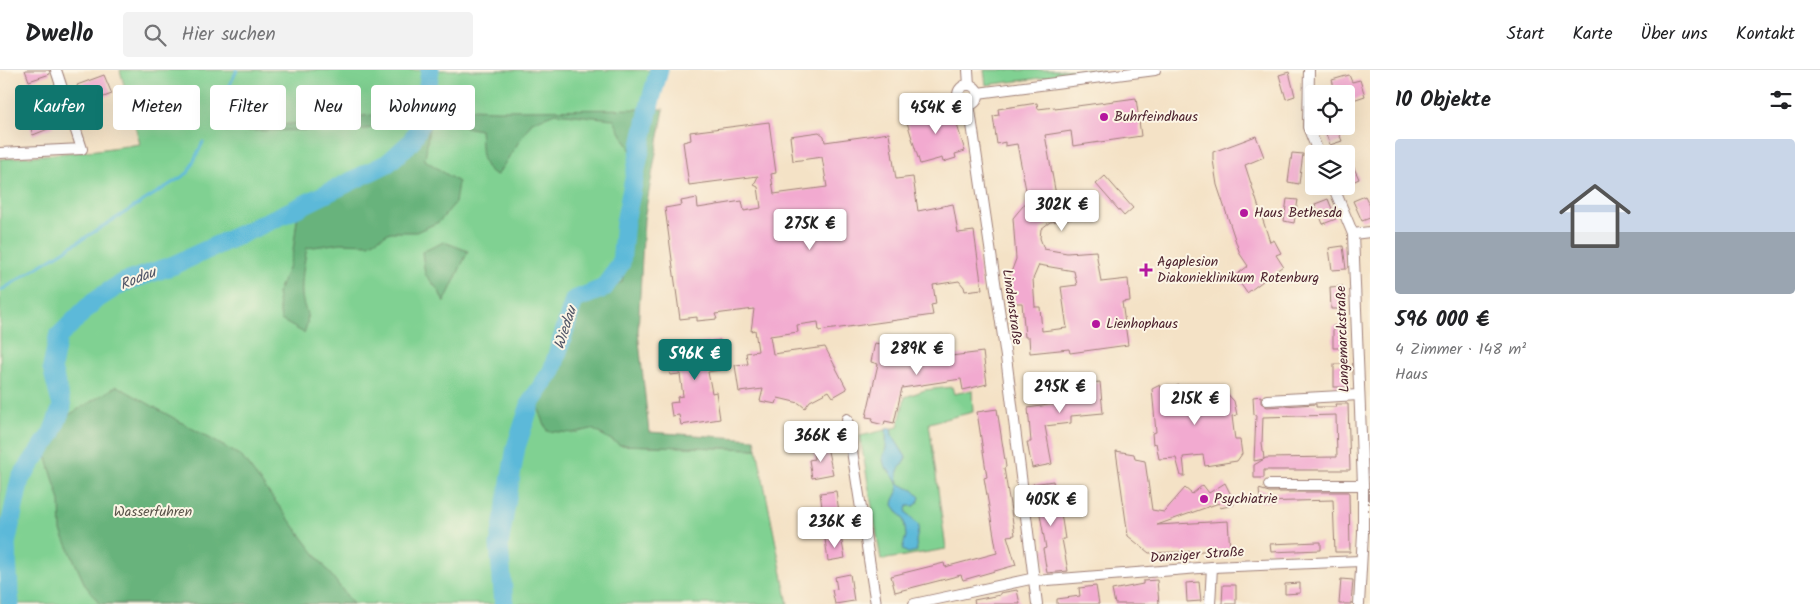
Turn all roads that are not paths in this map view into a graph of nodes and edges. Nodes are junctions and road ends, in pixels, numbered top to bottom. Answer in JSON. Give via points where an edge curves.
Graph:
{"nodes":[{"id":1,"x":56,"y":70,"type":"edge"},
{"id":2,"x":968,"y":70,"type":"edge"},
{"id":3,"x":1155,"y":70,"type":"edge"},
{"id":4,"x":1309,"y":70,"type":"edge"},
{"id":5,"x":969,"y":85,"type":"junction"},
{"id":6,"x":978,"y":93,"type":"junction"},
{"id":7,"x":969,"y":104,"type":"junction"},
{"id":8,"x":1315,"y":145,"type":"edge"},
{"id":9,"x":0,"y":153,"type":"edge"},
{"id":10,"x":1337,"y":195,"type":"edge"},
{"id":11,"x":1370,"y":232,"type":"edge"},
{"id":12,"x":1353,"y":234,"type":"junction"},
{"id":13,"x":1359,"y":395,"type":"junction"},
{"id":14,"x":1267,"y":400,"type":"dead end"},
{"id":15,"x":847,"y":418,"type":"dead end"},
{"id":16,"x":1363,"y":484,"type":"junction"},
{"id":17,"x":1269,"y":485,"type":"dead end"},
{"id":18,"x":1367,"y":496,"type":"edge"},
{"id":19,"x":1367,"y":534,"type":"edge"},
{"id":20,"x":1362,"y":561,"type":"junction"},
{"id":21,"x":1212,"y":567,"type":"junction"},
{"id":22,"x":1034,"y":580,"type":"junction"},
{"id":23,"x":876,"y":604,"type":"edge"},
{"id":24,"x":914,"y":604,"type":"edge"},
{"id":25,"x":1038,"y":604,"type":"edge"},
{"id":26,"x":1210,"y":604,"type":"edge"},
{"id":27,"x":1358,"y":604,"type":"edge"}],
"edges":[{"from":1,"to":9,"type":"street","via":[[82,148]]},
{"from":2,"to":5,"type":"street"},
{"from":3,"to":6,"type":"street"},
{"from":4,"to":8,"type":"street","via":[[1308,127]]},
{"from":5,"to":6,"type":"street"},
{"from":5,"to":7,"type":"street","via":[[961,87],[958,95],[961,102]]},
{"from":6,"to":7,"type":"street","via":[[975,101]]},
{"from":7,"to":22,"type":"street","name":"Lindenstraße"},
{"from":10,"to":12,"type":"street","name":"Langemarckstraße"},
{"from":11,"to":12,"type":"street"},
{"from":12,"to":13,"type":"street","name":"Langemarckstraße"},
{"from":13,"to":14,"type":"street"},
{"from":13,"to":16,"type":"street","name":"Langemarckstraße"},
{"from":15,"to":23,"type":"street"},
{"from":16,"to":17,"type":"street"},
{"from":16,"to":18,"type":"street","name":"Langemarckstraße"},
{"from":18,"to":19,"type":"street","name":"Langemarckstraße"},
{"from":19,"to":20,"type":"street","name":"Langemarckstraße"},
{"from":20,"to":21,"type":"street","name":"Danziger Straße"},
{"from":20,"to":27,"type":"street","name":"Langemarckstraße"},
{"from":21,"to":22,"type":"street","name":"Danziger Straße"},
{"from":21,"to":26,"type":"street"},
{"from":22,"to":24,"type":"street","name":"Danziger Straße"},
{"from":22,"to":25,"type":"street","name":"Lindenstraße"}]}
